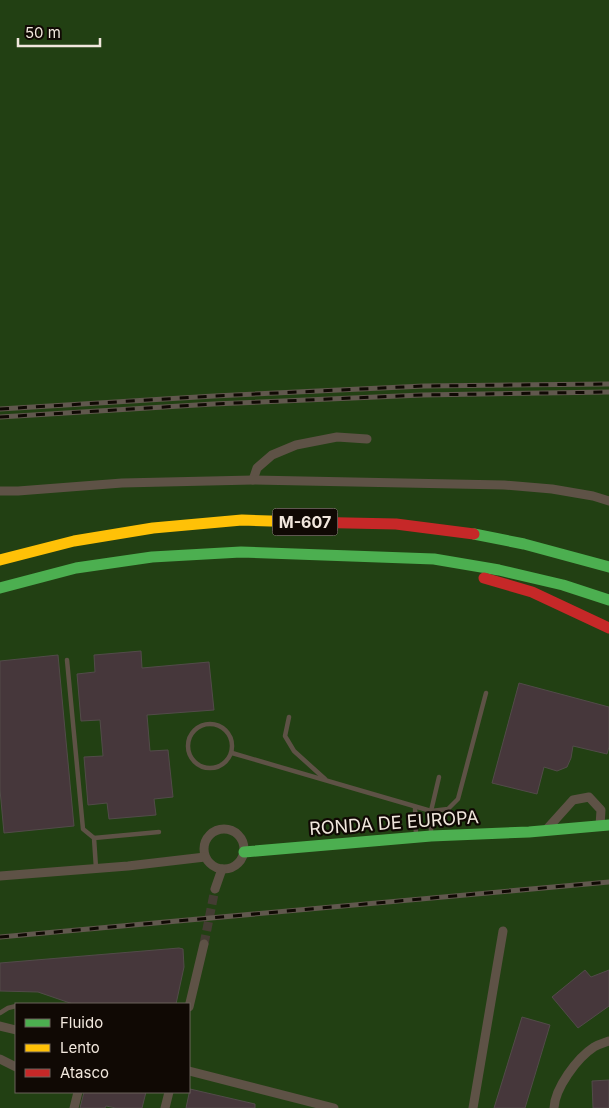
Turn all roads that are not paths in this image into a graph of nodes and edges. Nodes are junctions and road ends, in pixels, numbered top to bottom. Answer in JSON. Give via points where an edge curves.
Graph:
{"nodes":[{"id":1,"x":367,"y":439,"type":"dead end"},
{"id":2,"x":253,"y":480,"type":"junction"},
{"id":3,"x":0,"y":491,"type":"edge"},
{"id":4,"x":609,"y":501,"type":"edge"},
{"id":5,"x":384,"y":556,"type":"junction"},
{"id":6,"x":0,"y":560,"type":"edge"},
{"id":7,"x":609,"y":568,"type":"edge"},
{"id":8,"x":0,"y":588,"type":"edge"},
{"id":9,"x":609,"y":600,"type":"edge"},
{"id":10,"x":609,"y":628,"type":"edge"},
{"id":11,"x":67,"y":660,"type":"dead end"},
{"id":12,"x":486,"y":693,"type":"dead end"},
{"id":13,"x":289,"y":717,"type":"dead end"},
{"id":14,"x":232,"y":753,"type":"junction"},
{"id":15,"x":439,"y":777,"type":"dead end"},
{"id":16,"x":327,"y":781,"type":"junction"},
{"id":17,"x":415,"y":807,"type":"junction"},
{"id":18,"x":564,"y":810,"type":"junction"},
{"id":19,"x":430,"y":811,"type":"junction"},
{"id":20,"x":604,"y":826,"type":"edge"},
{"id":21,"x":568,"y":829,"type":"junction"},
{"id":22,"x":546,"y":830,"type":"junction"},
{"id":23,"x":158,"y":832,"type":"dead end"},
{"id":24,"x":431,"y":836,"type":"junction"},
{"id":25,"x":94,"y":838,"type":"junction"},
{"id":26,"x":416,"y":838,"type":"junction"},
{"id":27,"x":244,"y":852,"type":"junction"},
{"id":28,"x":205,"y":857,"type":"junction"},
{"id":29,"x":96,"y":868,"type":"junction"},
{"id":30,"x":222,"y":870,"type":"junction"},
{"id":31,"x":0,"y":876,"type":"edge"},
{"id":32,"x":215,"y":889,"type":"tunnel mouth"},
{"id":33,"x":503,"y":931,"type":"dead end"},
{"id":34,"x":204,"y":944,"type":"tunnel mouth"},
{"id":35,"x":190,"y":1003,"type":"edge"},
{"id":36,"x":15,"y":1006,"type":"edge"},
{"id":37,"x":0,"y":1014,"type":"edge"},
{"id":38,"x":0,"y":1026,"type":"edge"},
{"id":39,"x":15,"y":1030,"type":"edge"},
{"id":40,"x":609,"y":1041,"type":"edge"},
{"id":41,"x":0,"y":1059,"type":"edge"},
{"id":42,"x":15,"y":1066,"type":"edge"},
{"id":43,"x":190,"y":1071,"type":"edge"},
{"id":44,"x":78,"y":1093,"type":"edge"},
{"id":45,"x":169,"y":1093,"type":"edge"},
{"id":46,"x":320,"y":1106,"type":"edge"},
{"id":47,"x":74,"y":1108,"type":"edge"},
{"id":48,"x":165,"y":1108,"type":"edge"},
{"id":49,"x":334,"y":1108,"type":"edge"},
{"id":50,"x":473,"y":1108,"type":"edge"},
{"id":51,"x":554,"y":1108,"type":"edge"}],
"edges":[{"from":1,"to":2,"type":"street","via":[[337,437],[296,445],[272,455],[257,468]]},
{"from":2,"to":3,"type":"street","via":[[122,483]]},
{"from":2,"to":4,"type":"street","via":[[504,485],[552,489]]},
{"from":5,"to":8,"type":"main road","number":"M-607","via":[[241,552],[152,557],[76,568]]},
{"from":5,"to":9,"type":"main road","number":"M-607","via":[[434,559],[499,570]]},
{"from":5,"to":10,"type":"main road","via":[[495,580],[533,592]]},
{"from":6,"to":7,"type":"main road","number":"M-607","via":[[101,536],[242,520],[396,524],[505,540]]},
{"from":11,"to":25,"type":"lane","via":[[84,829]]},
{"from":12,"to":19,"type":"lane","via":[[458,799],[448,809]]},
{"from":13,"to":16,"type":"lane","via":[[285,736],[294,751]]},
{"from":14,"to":14,"type":"lane","via":[[231,739],[216,725],[199,727],[188,743],[192,759],[210,769],[220,767]]},
{"from":14,"to":16,"type":"lane"},
{"from":15,"to":19,"type":"lane"},
{"from":16,"to":17,"type":"lane"},
{"from":17,"to":19,"type":"lane"},
{"from":17,"to":26,"type":"lane"},
{"from":18,"to":20,"type":"street","name":"RONDA DE EUROPA","via":[[573,800],[589,797],[601,810]]},
{"from":18,"to":21,"type":"street"},
{"from":18,"to":22,"type":"street","name":"RONDA DE EUROPA"},
{"from":19,"to":24,"type":"lane"},
{"from":20,"to":21,"type":"main road","name":"RONDA DE EUROPA"},
{"from":21,"to":22,"type":"main road","name":"RONDA DE EUROPA"},
{"from":22,"to":24,"type":"main road","name":"RONDA DE EUROPA"},
{"from":23,"to":25,"type":"lane"},
{"from":24,"to":26,"type":"main road","name":"RONDA DE EUROPA"},
{"from":25,"to":29,"type":"lane"},
{"from":26,"to":27,"type":"main road","name":"RONDA DE EUROPA"},
{"from":27,"to":28,"type":"street","via":[[237,834],[218,830],[205,844]]},
{"from":27,"to":30,"type":"street","via":[[239,863]]},
{"from":28,"to":29,"type":"street"},
{"from":28,"to":30,"type":"street","via":[[212,866]]},
{"from":29,"to":31,"type":"street"},
{"from":30,"to":32,"type":"street"},
{"from":33,"to":50,"type":"street"},
{"from":34,"to":35,"type":"street"},
{"from":36,"to":37,"type":"lane"},
{"from":38,"to":39,"type":"street"},
{"from":40,"to":51,"type":"street","via":[[594,1047],[572,1067],[554,1100]]},
{"from":41,"to":42,"type":"street"},
{"from":43,"to":46,"type":"street"},
{"from":44,"to":47,"type":"street"},
{"from":45,"to":48,"type":"street"},
{"from":46,"to":49,"type":"street"}]}
